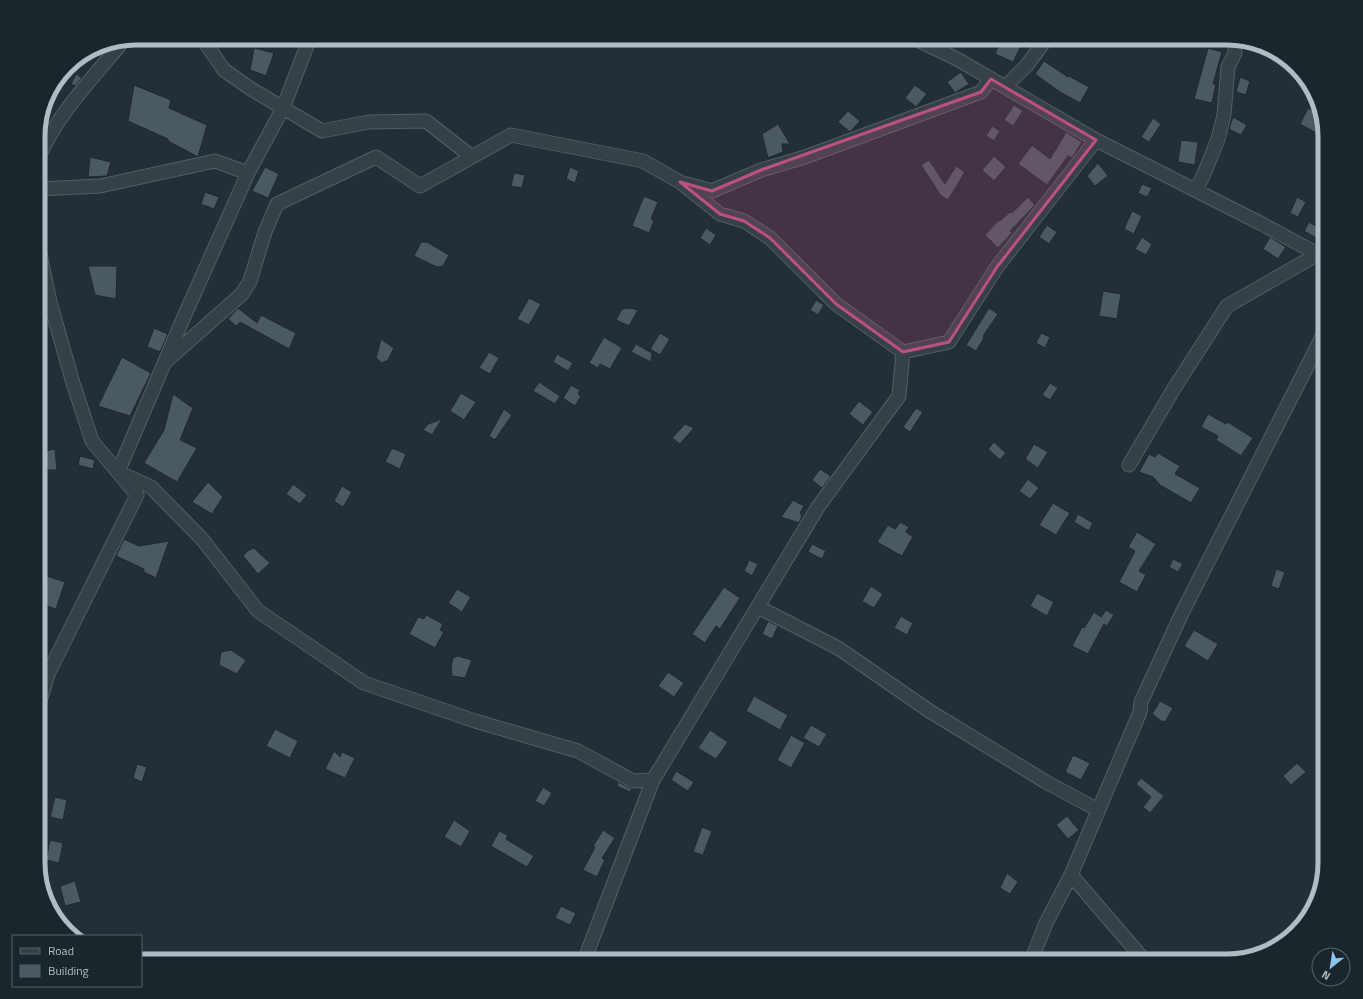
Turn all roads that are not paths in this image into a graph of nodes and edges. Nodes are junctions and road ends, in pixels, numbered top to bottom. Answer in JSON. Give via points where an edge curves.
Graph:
{"nodes":[{"id":1,"x":207,"y":45,"type":"edge"},
{"id":2,"x":307,"y":45,"type":"edge"},
{"id":3,"x":927,"y":45,"type":"edge"},
{"id":4,"x":1042,"y":45,"type":"edge"},
{"id":5,"x":1235,"y":45,"type":"edge"},
{"id":6,"x":118,"y":47,"type":"edge"},
{"id":7,"x":992,"y":79,"type":"junction"},
{"id":8,"x":1005,"y":87,"type":"junction"},
{"id":9,"x":283,"y":108,"type":"junction"},
{"id":10,"x":1096,"y":140,"type":"junction"},
{"id":11,"x":45,"y":143,"type":"edge"},
{"id":12,"x":472,"y":157,"type":"junction"},
{"id":13,"x":248,"y":173,"type":"junction"},
{"id":14,"x":680,"y":182,"type":"junction"},
{"id":15,"x":45,"y":189,"type":"edge"},
{"id":16,"x":1196,"y":190,"type":"junction"},
{"id":17,"x":1318,"y":254,"type":"edge"},
{"id":18,"x":1318,"y":258,"type":"edge"},
{"id":19,"x":45,"y":278,"type":"edge"},
{"id":20,"x":45,"y":305,"type":"edge"},
{"id":21,"x":51,"y":307,"type":"junction"},
{"id":22,"x":1318,"y":345,"type":"edge"},
{"id":23,"x":903,"y":352,"type":"junction"},
{"id":24,"x":166,"y":361,"type":"junction"},
{"id":25,"x":1129,"y":464,"type":"dead end"},
{"id":26,"x":118,"y":472,"type":"junction"},
{"id":27,"x":137,"y":495,"type":"junction"},
{"id":28,"x":758,"y":607,"type":"junction"},
{"id":29,"x":45,"y":684,"type":"edge"},
{"id":30,"x":653,"y":780,"type":"junction"},
{"id":31,"x":1098,"y":810,"type":"junction"},
{"id":32,"x":1071,"y":875,"type":"junction"},
{"id":33,"x":587,"y":954,"type":"edge"},
{"id":34,"x":1034,"y":954,"type":"edge"},
{"id":35,"x":1139,"y":954,"type":"edge"}],
"edges":[{"from":1,"to":9,"type":"street","via":[[224,70]]},
{"from":2,"to":9,"type":"street"},
{"from":3,"to":7,"type":"street"},
{"from":4,"to":8,"type":"street","via":[[1027,65]]},
{"from":5,"to":16,"type":"street","via":[[1235,53],[1228,67],[1224,115],[1218,139]]},
{"from":6,"to":11,"type":"street","via":[[61,117]]},
{"from":7,"to":8,"type":"street"},
{"from":7,"to":14,"type":"street","via":[[981,92],[805,157],[761,170],[712,191]]},
{"from":8,"to":10,"type":"street"},
{"from":9,"to":12,"type":"street","via":[[322,131],[369,122],[426,121]]},
{"from":9,"to":13,"type":"street"},
{"from":10,"to":16,"type":"street"},
{"from":10,"to":23,"type":"street","via":[[997,266],[949,342]]},
{"from":12,"to":14,"type":"street","via":[[511,135],[643,161]]},
{"from":12,"to":24,"type":"street","via":[[420,186],[376,157],[277,204],[264,232],[250,281],[242,294]]},
{"from":13,"to":15,"type":"street","via":[[215,161],[100,186]]},
{"from":13,"to":24,"type":"street"},
{"from":14,"to":23,"type":"street","via":[[720,214],[744,221],[770,238],[836,304]]},
{"from":16,"to":17,"type":"street"},
{"from":18,"to":25,"type":"street","via":[[1227,306]]},
{"from":19,"to":21,"type":"street"},
{"from":20,"to":21,"type":"street"},
{"from":21,"to":27,"type":"street","via":[[72,383],[92,441]]},
{"from":22,"to":31,"type":"street","via":[[1182,613],[1141,702],[1140,712]]},
{"from":23,"to":28,"type":"street","via":[[900,396],[818,507]]},
{"from":24,"to":26,"type":"street"},
{"from":26,"to":27,"type":"street"},
{"from":26,"to":30,"type":"street","via":[[151,487],[202,539],[258,611],[364,683],[475,721],[578,751],[634,781]]},
{"from":27,"to":29,"type":"street"},
{"from":28,"to":30,"type":"street"},
{"from":28,"to":31,"type":"street","via":[[838,648],[931,712],[1046,782]]},
{"from":30,"to":33,"type":"street"},
{"from":31,"to":32,"type":"street"},
{"from":32,"to":34,"type":"street","via":[[1046,923]]},
{"from":32,"to":35,"type":"street"}]}
